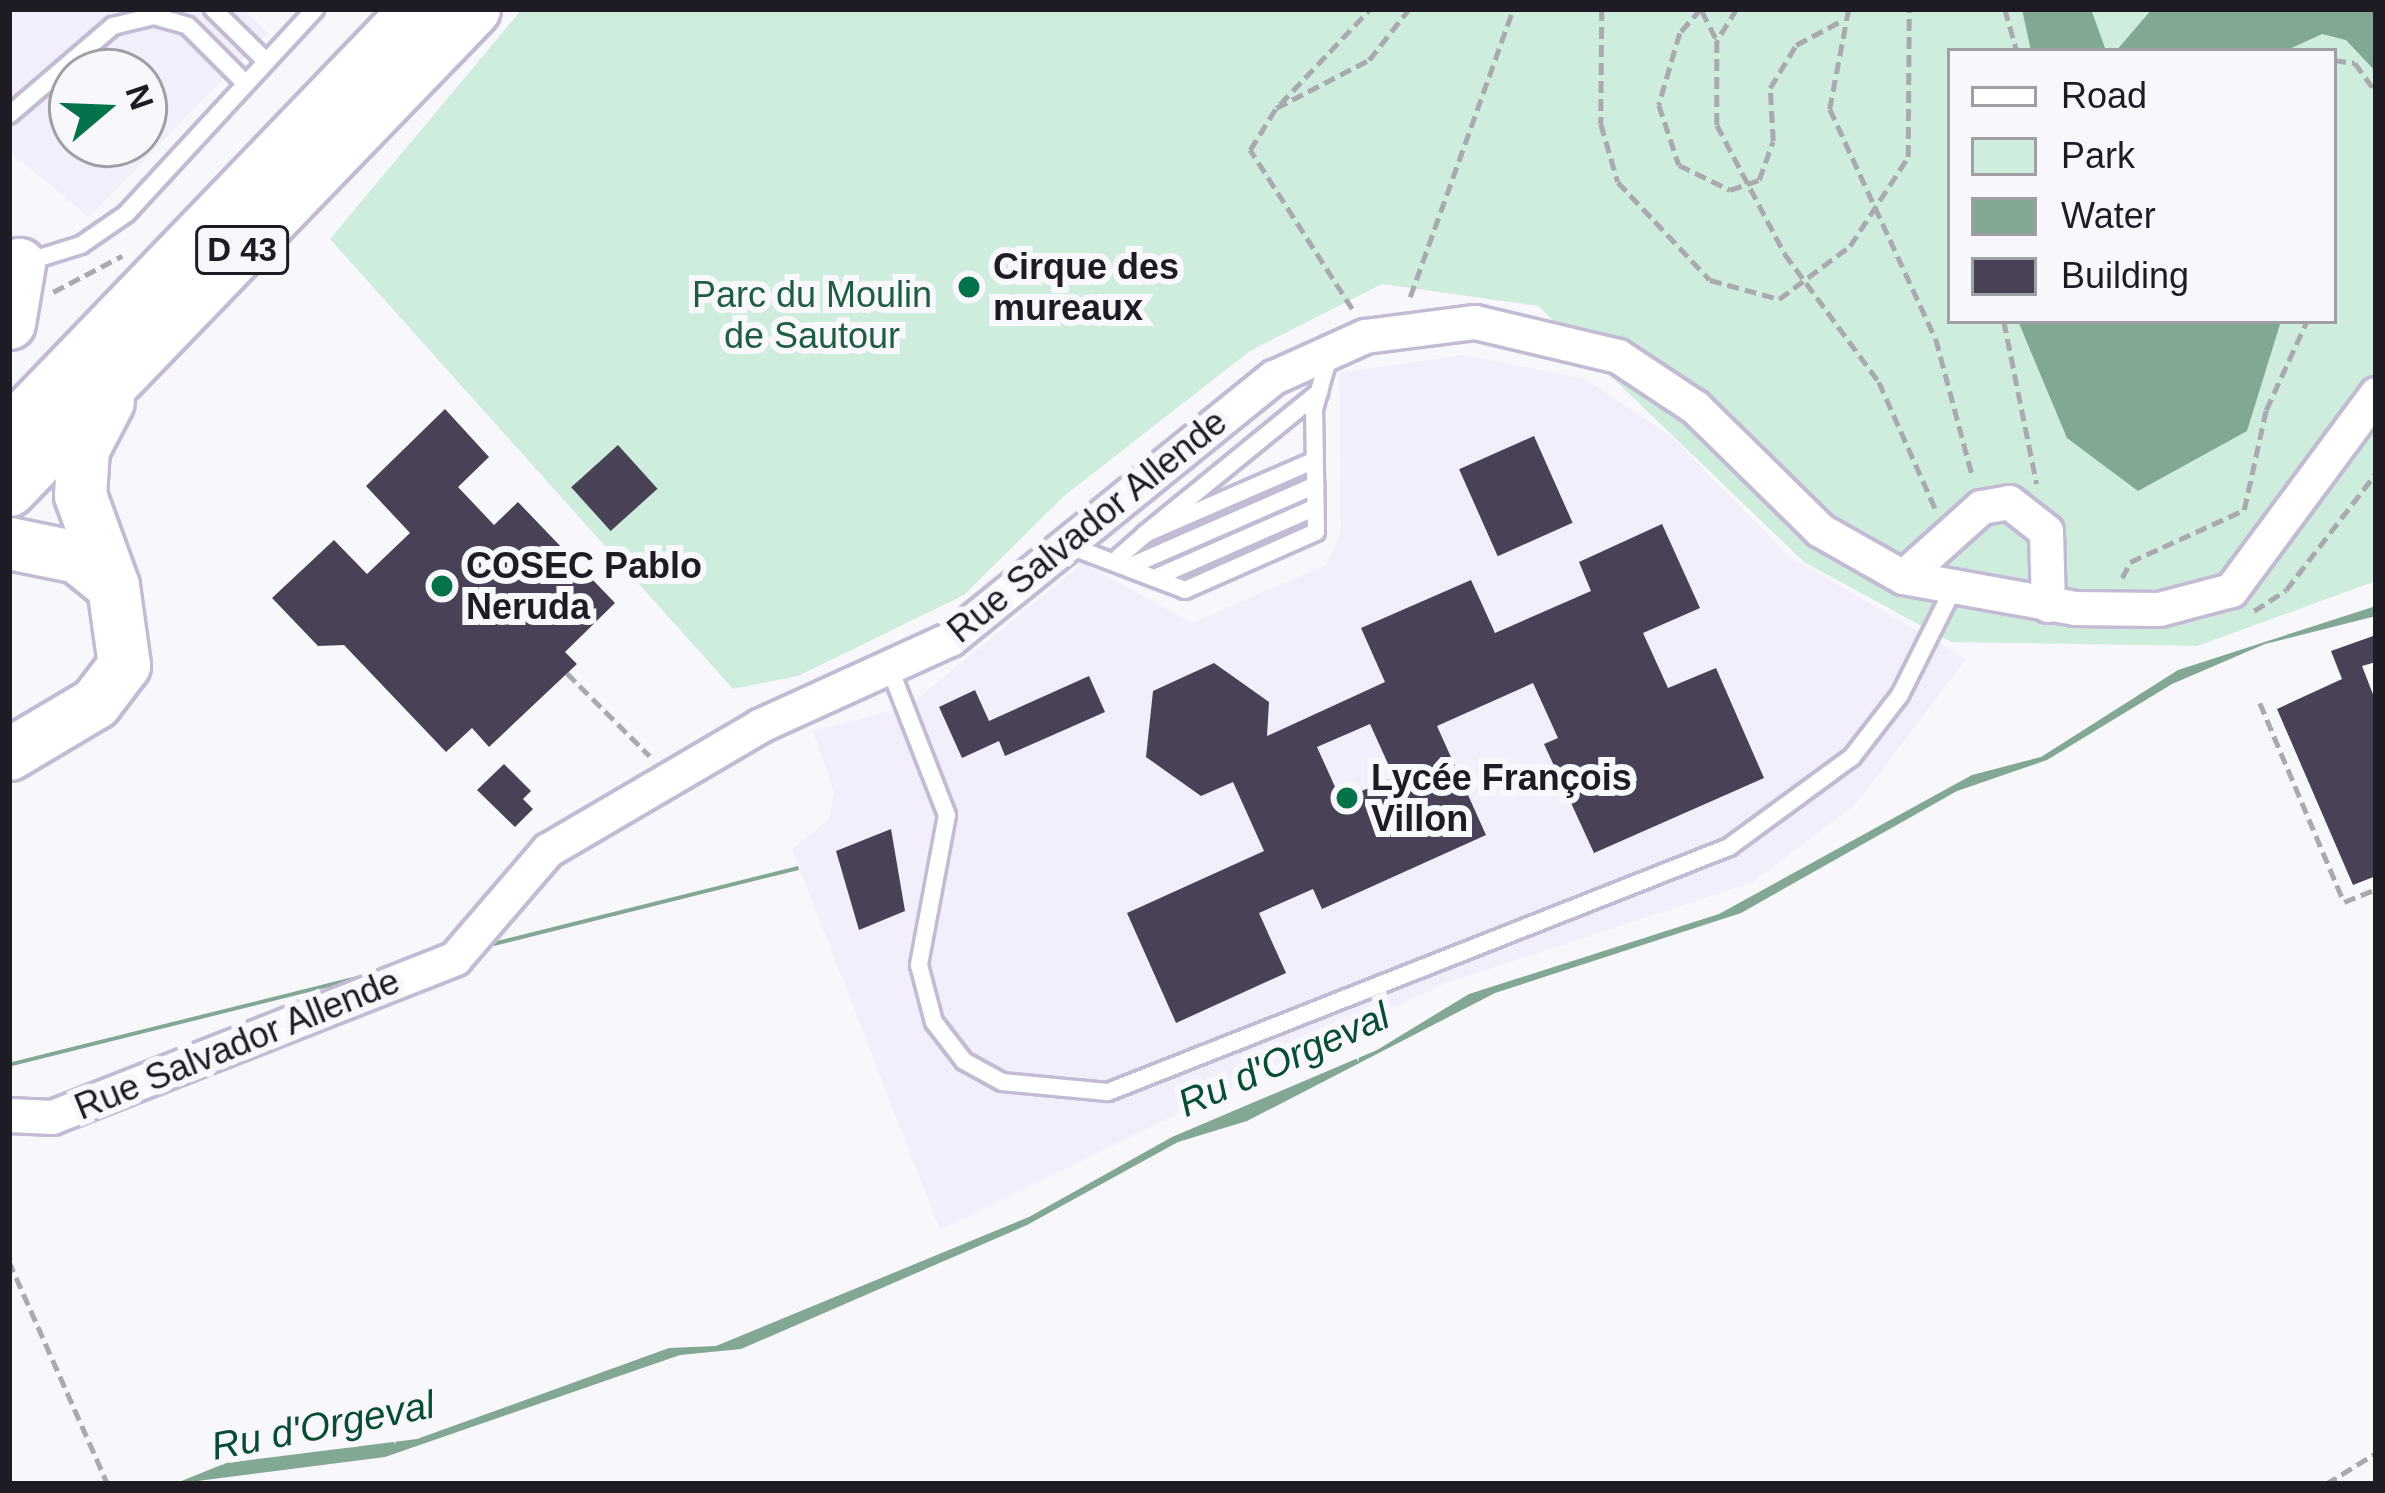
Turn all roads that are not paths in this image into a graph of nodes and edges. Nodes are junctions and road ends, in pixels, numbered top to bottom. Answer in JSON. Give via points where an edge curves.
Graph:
{"nodes":[{"id":1,"x":213,"y":9,"type":"edge"},
{"id":2,"x":315,"y":9,"type":"edge"},
{"id":3,"x":416,"y":9,"type":"edge"},
{"id":4,"x":474,"y":9,"type":"edge"},
{"id":5,"x":266,"y":61,"type":"junction"},
{"id":6,"x":245,"y":83,"type":"junction"},
{"id":7,"x":9,"y":115,"type":"edge"},
{"id":8,"x":14,"y":267,"type":"edge"},
{"id":9,"x":9,"y":323,"type":"edge"},
{"id":10,"x":1331,"y":349,"type":"junction"},
{"id":11,"x":117,"y":379,"type":"junction"},
{"id":12,"x":1318,"y":392,"type":"junction"},
{"id":13,"x":2376,"y":394,"type":"edge"},
{"id":14,"x":9,"y":431,"type":"edge"},
{"id":15,"x":1315,"y":460,"type":"junction"},
{"id":16,"x":1316,"y":485,"type":"junction"},
{"id":17,"x":9,"y":490,"type":"edge"},
{"id":18,"x":1145,"y":534,"type":"junction"},
{"id":19,"x":9,"y":542,"type":"edge"},
{"id":20,"x":1070,"y":546,"type":"junction"},
{"id":21,"x":1127,"y":560,"type":"junction"},
{"id":22,"x":1903,"y":577,"type":"junction"},
{"id":23,"x":113,"y":586,"type":"junction"},
{"id":24,"x":1953,"y":589,"type":"junction"},
{"id":25,"x":2048,"y":605,"type":"junction"},
{"id":26,"x":890,"y":669,"type":"junction"},
{"id":27,"x":9,"y":754,"type":"edge"},
{"id":28,"x":9,"y":1114,"type":"edge"}],
"edges":[{"from":1,"to":5,"type":"lane"},
{"from":2,"to":5,"type":"lane"},
{"from":3,"to":14,"type":"main road","number":"D 43"},
{"from":4,"to":11,"type":"main road","number":"D 43"},
{"from":5,"to":6,"type":"lane"},
{"from":6,"to":7,"type":"lane","via":[[188,26],[133,19]]},
{"from":6,"to":8,"type":"lane","via":[[126,214],[81,245]]},
{"from":8,"to":9,"type":"main road"},
{"from":10,"to":12,"type":"lane"},
{"from":10,"to":20,"type":"street","name":"Rue Salvador Allende","via":[[1274,376]]},
{"from":10,"to":22,"type":"street","name":"Rue Salvador Allende","via":[[1400,327],[1474,322],[1618,356],[1695,406],[1820,530]]},
{"from":11,"to":17,"type":"main road","number":"D 43"},
{"from":11,"to":23,"type":"main road","via":[[83,449],[80,495]]},
{"from":12,"to":15,"type":"lane"},
{"from":12,"to":18,"type":"lane"},
{"from":13,"to":25,"type":"street","name":"Rue Salvador Allende","via":[[2231,590],[2200,604]]},
{"from":15,"to":16,"type":"lane"},
{"from":15,"to":18,"type":"lane"},
{"from":16,"to":21,"type":"lane"},
{"from":16,"to":21,"type":"lane","via":[[1316,507],[1159,576]]},
{"from":18,"to":21,"type":"lane"},
{"from":19,"to":23,"type":"main road","via":[[77,557]]},
{"from":20,"to":21,"type":"lane"},
{"from":20,"to":26,"type":"street","name":"Rue Salvador Allende","via":[[950,639]]},
{"from":22,"to":24,"type":"street","name":"Rue Salvador Allende"},
{"from":22,"to":25,"type":"street","via":[[1981,507],[2032,510],[2046,531]]},
{"from":23,"to":27,"type":"main road","via":[[124,665],[95,703]]},
{"from":24,"to":25,"type":"street","name":"Rue Salvador Allende"},
{"from":24,"to":26,"type":"lane","via":[[1900,695],[1852,757],[1729,847],[1108,1092],[1002,1082],[964,1061],[934,1022],[919,965],[947,815]]},
{"from":26,"to":28,"type":"street","name":"Rue Salvador Allende","via":[[663,782],[548,850],[455,958],[52,1117]]}]}
